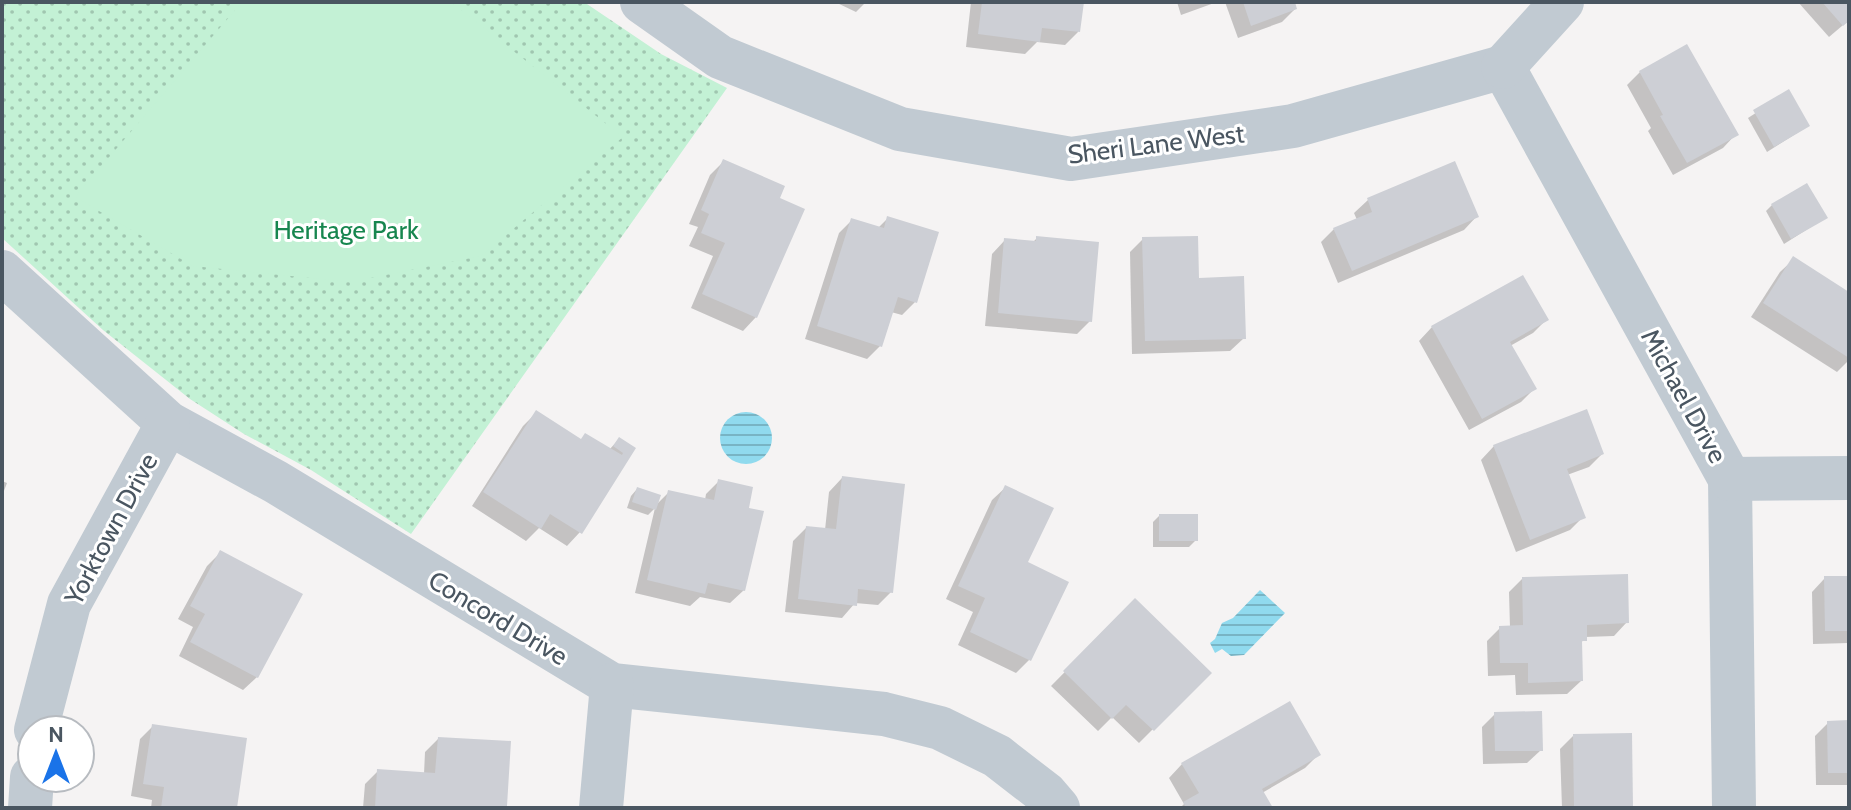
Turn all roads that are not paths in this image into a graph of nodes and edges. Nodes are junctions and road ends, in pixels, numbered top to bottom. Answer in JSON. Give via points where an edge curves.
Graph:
{"nodes":[{"id":1,"x":642,"y":2,"type":"edge"},
{"id":2,"x":1562,"y":2,"type":"edge"},
{"id":3,"x":1503,"y":67,"type":"junction"},
{"id":4,"x":2,"y":272,"type":"edge"},
{"id":5,"x":168,"y":423,"type":"junction"},
{"id":6,"x":1849,"y":478,"type":"edge"},
{"id":7,"x":1730,"y":479,"type":"junction"},
{"id":8,"x":612,"y":685,"type":"junction"},
{"id":9,"x":40,"y":714,"type":"edge"},
{"id":10,"x":601,"y":808,"type":"edge"},
{"id":11,"x":1058,"y":808,"type":"edge"},
{"id":12,"x":1734,"y":808,"type":"edge"}],
"edges":[{"from":1,"to":3,"type":"street","name":"Sheri Lane West","via":[[720,57],[900,129],[1071,159],[1293,126]]},
{"from":2,"to":3,"type":"street"},
{"from":3,"to":7,"type":"street","name":"Michael Drive"},
{"from":4,"to":5,"type":"street","name":"Concord Drive"},
{"from":5,"to":8,"type":"street","name":"Concord Drive","via":[[276,482]]},
{"from":5,"to":9,"type":"street","name":"Yorktown Drive","via":[[69,604]]},
{"from":6,"to":7,"type":"street"},
{"from":7,"to":12,"type":"street","name":"Michael Drive"},
{"from":8,"to":10,"type":"street"},
{"from":8,"to":11,"type":"street","name":"Concord Drive","via":[[884,714],[940,728],[997,756]]}]}
